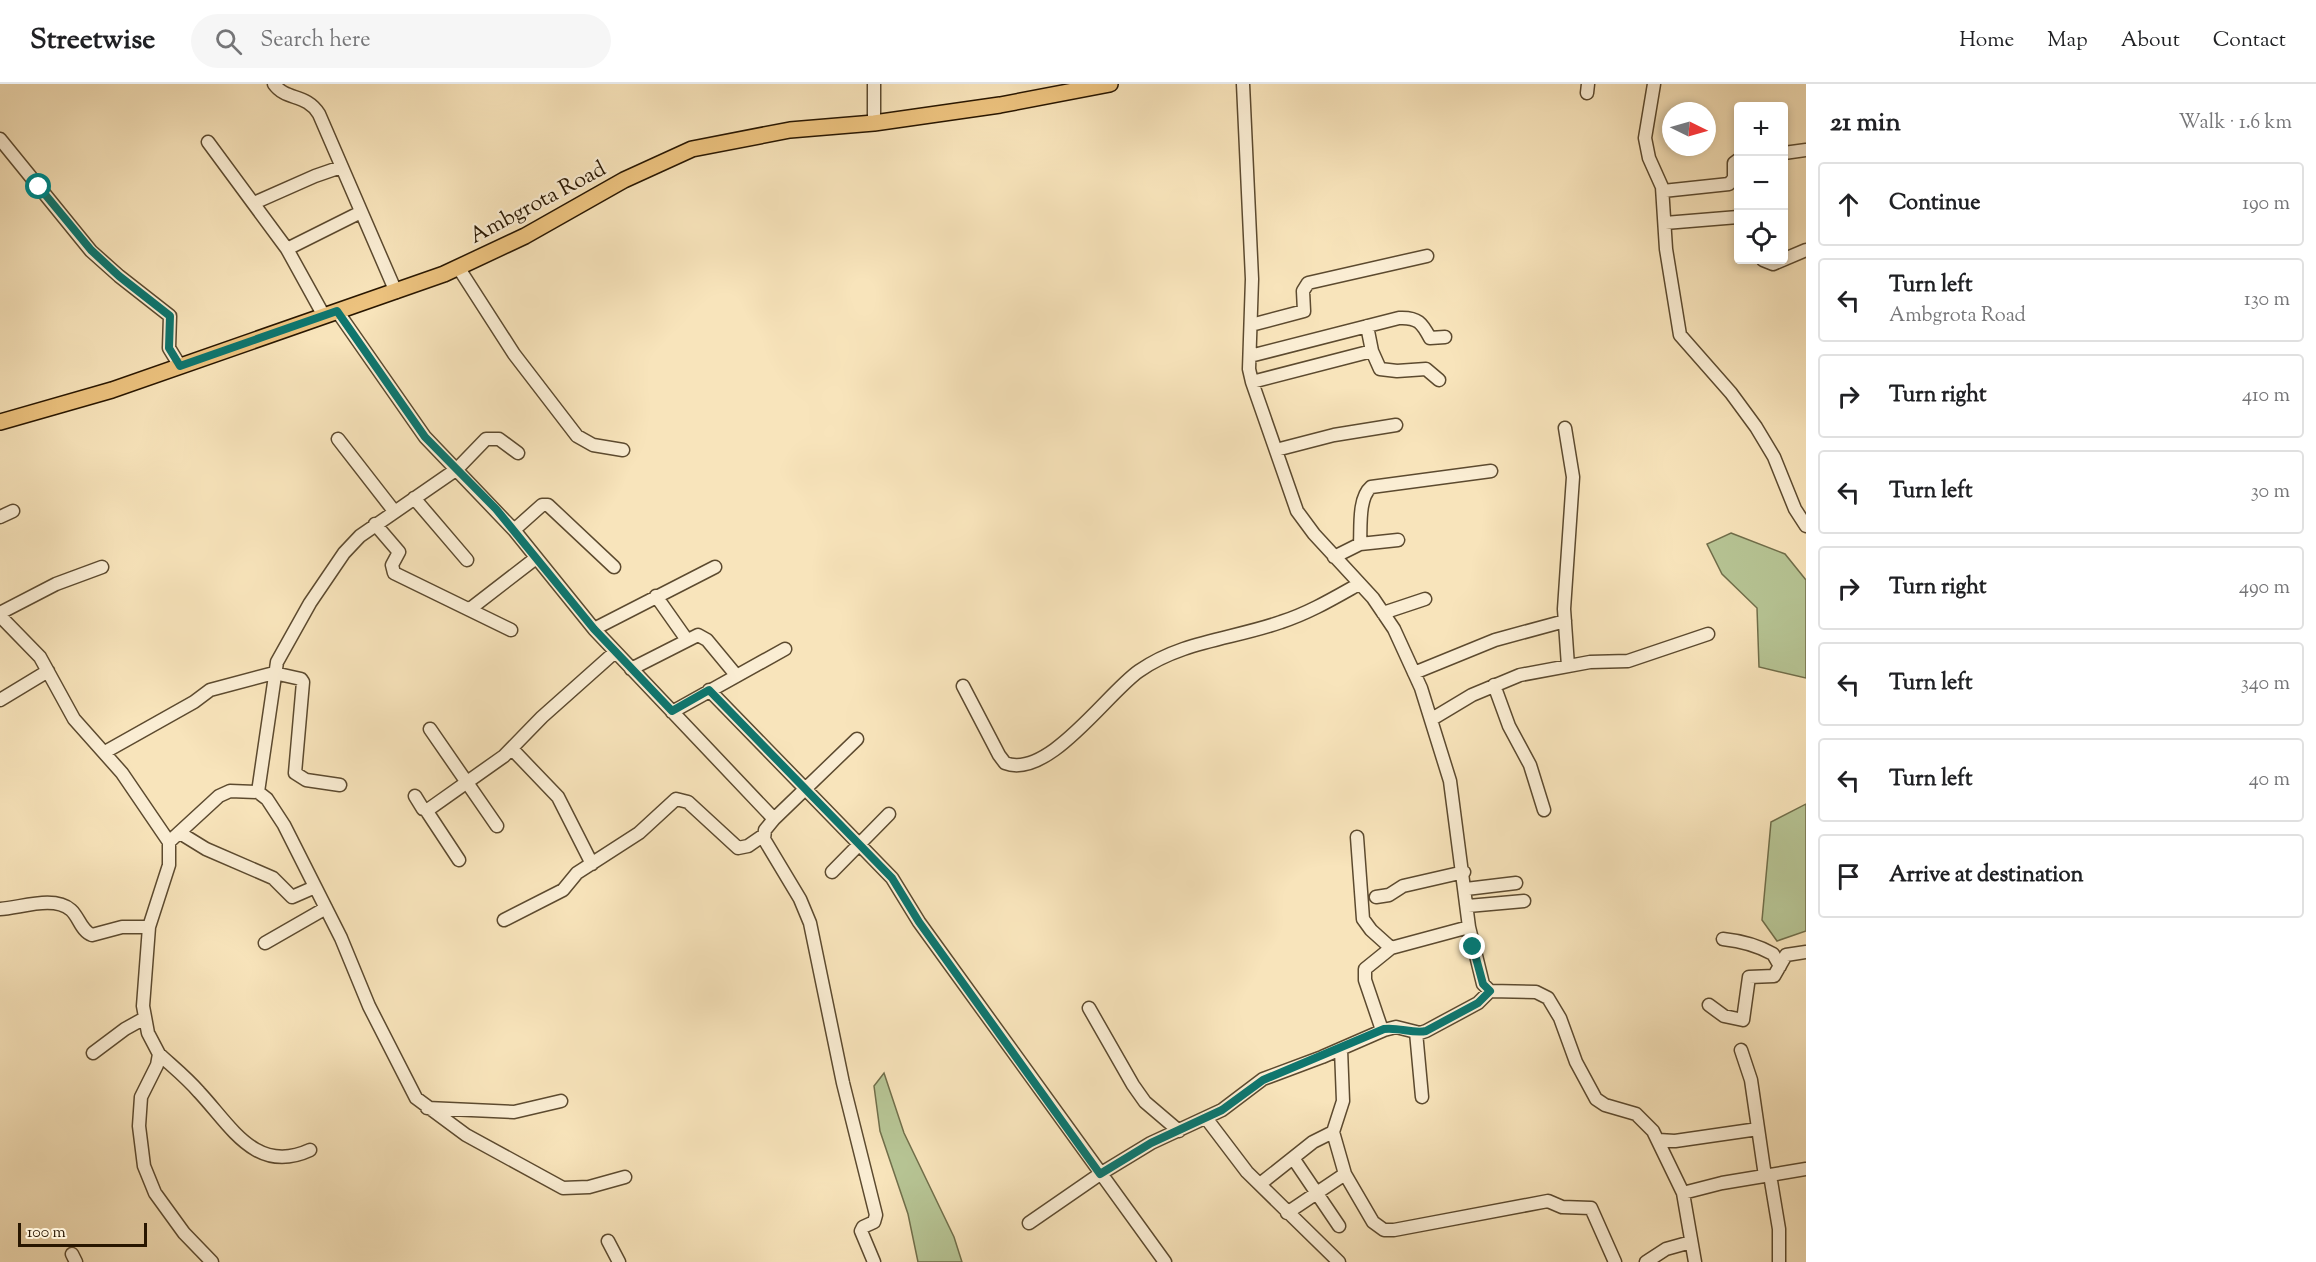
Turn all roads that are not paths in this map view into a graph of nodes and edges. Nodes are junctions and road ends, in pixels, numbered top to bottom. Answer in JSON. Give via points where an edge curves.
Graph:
{"nodes":[{"id":1,"x":274,"y":84,"type":"edge"},
{"id":2,"x":874,"y":84,"type":"edge"},
{"id":3,"x":1110,"y":84,"type":"edge"},
{"id":4,"x":1243,"y":84,"type":"edge"},
{"id":5,"x":1654,"y":84,"type":"edge"},
{"id":6,"x":874,"y":123,"type":"junction"},
{"id":7,"x":0,"y":139,"type":"edge"},
{"id":8,"x":208,"y":142,"type":"dead end"},
{"id":9,"x":1806,"y":150,"type":"edge"},
{"id":10,"x":1788,"y":152,"type":"edge"},
{"id":11,"x":341,"y":167,"type":"junction"},
{"id":12,"x":1734,"y":178,"type":"edge"},
{"id":13,"x":1663,"y":191,"type":"junction"},
{"id":14,"x":254,"y":203,"type":"junction"},
{"id":15,"x":361,"y":212,"type":"junction"},
{"id":16,"x":1734,"y":217,"type":"edge"},
{"id":17,"x":1665,"y":223,"type":"junction"},
{"id":18,"x":287,"y":249,"type":"junction"},
{"id":19,"x":1806,"y":250,"type":"edge"},
{"id":20,"x":1427,"y":255,"type":"dead end"},
{"id":21,"x":1788,"y":258,"type":"edge"},
{"id":22,"x":458,"y":267,"type":"junction"},
{"id":23,"x":396,"y":292,"type":"junction"},
{"id":24,"x":330,"y":314,"type":"junction"},
{"id":25,"x":1251,"y":325,"type":"junction"},
{"id":26,"x":1367,"y":326,"type":"junction"},
{"id":27,"x":1445,"y":337,"type":"dead end"},
{"id":28,"x":1372,"y":351,"type":"junction"},
{"id":29,"x":1250,"y":356,"type":"junction"},
{"id":30,"x":180,"y":366,"type":"junction"},
{"id":31,"x":1438,"y":380,"type":"dead end"},
{"id":32,"x":1252,"y":382,"type":"junction"},
{"id":33,"x":0,"y":422,"type":"edge"},
{"id":34,"x":1396,"y":425,"type":"dead end"},
{"id":35,"x":1565,"y":428,"type":"dead end"},
{"id":36,"x":338,"y":439,"type":"dead end"},
{"id":37,"x":624,"y":450,"type":"dead end"},
{"id":38,"x":1276,"y":450,"type":"junction"},
{"id":39,"x":518,"y":453,"type":"dead end"},
{"id":40,"x":457,"y":469,"type":"junction"},
{"id":41,"x":1491,"y":471,"type":"dead end"},
{"id":42,"x":414,"y":498,"type":"junction"},
{"id":43,"x":13,"y":511,"type":"dead end"},
{"id":44,"x":394,"y":511,"type":"junction"},
{"id":45,"x":0,"y":517,"type":"edge"},
{"id":46,"x":375,"y":524,"type":"junction"},
{"id":47,"x":1806,"y":526,"type":"edge"},
{"id":48,"x":514,"y":530,"type":"junction"},
{"id":49,"x":1398,"y":540,"type":"dead end"},
{"id":50,"x":1360,"y":544,"type":"junction"},
{"id":51,"x":1335,"y":557,"type":"junction"},
{"id":52,"x":536,"y":558,"type":"junction"},
{"id":53,"x":467,"y":560,"type":"dead end"},
{"id":54,"x":102,"y":567,"type":"dead end"},
{"id":55,"x":614,"y":567,"type":"dead end"},
{"id":56,"x":715,"y":567,"type":"dead end"},
{"id":57,"x":1359,"y":584,"type":"junction"},
{"id":58,"x":656,"y":596,"type":"junction"},
{"id":59,"x":1425,"y":599,"type":"dead end"},
{"id":60,"x":470,"y":609,"type":"junction"},
{"id":61,"x":1383,"y":613,"type":"junction"},
{"id":62,"x":0,"y":614,"type":"edge"},
{"id":63,"x":1565,"y":621,"type":"junction"},
{"id":64,"x":594,"y":629,"type":"junction"},
{"id":65,"x":511,"y":630,"type":"dead end"},
{"id":66,"x":1708,"y":634,"type":"dead end"},
{"id":67,"x":687,"y":640,"type":"junction"},
{"id":68,"x":785,"y":649,"type":"dead end"},
{"id":69,"x":615,"y":652,"type":"junction"},
{"id":70,"x":1568,"y":666,"type":"junction"},
{"id":71,"x":632,"y":669,"type":"junction"},
{"id":72,"x":48,"y":671,"type":"junction"},
{"id":73,"x":1414,"y":673,"type":"junction"},
{"id":74,"x":274,"y":674,"type":"junction"},
{"id":75,"x":736,"y":675,"type":"junction"},
{"id":76,"x":1494,"y":684,"type":"junction"},
{"id":77,"x":963,"y":686,"type":"dead end"},
{"id":78,"x":709,"y":690,"type":"junction"},
{"id":79,"x":0,"y":700,"type":"edge"},
{"id":80,"x":672,"y":711,"type":"junction"},
{"id":81,"x":1432,"y":719,"type":"junction"},
{"id":82,"x":430,"y":729,"type":"dead end"},
{"id":83,"x":857,"y":739,"type":"dead end"},
{"id":84,"x":512,"y":749,"type":"junction"},
{"id":85,"x":105,"y":752,"type":"junction"},
{"id":86,"x":468,"y":783,"type":"junction"},
{"id":87,"x":340,"y":785,"type":"dead end"},
{"id":88,"x":806,"y":790,"type":"junction"},
{"id":89,"x":258,"y":792,"type":"junction"},
{"id":90,"x":415,"y":796,"type":"dead end"},
{"id":91,"x":426,"y":810,"type":"junction"},
{"id":92,"x":1544,"y":810,"type":"dead end"},
{"id":93,"x":889,"y":814,"type":"dead end"},
{"id":94,"x":774,"y":819,"type":"junction"},
{"id":95,"x":497,"y":826,"type":"dead end"},
{"id":96,"x":180,"y":833,"type":"junction"},
{"id":97,"x":764,"y":835,"type":"junction"},
{"id":98,"x":1357,"y":837,"type":"dead end"},
{"id":99,"x":169,"y":842,"type":"junction"},
{"id":100,"x":860,"y":845,"type":"junction"},
{"id":101,"x":459,"y":860,"type":"dead end"},
{"id":102,"x":592,"y":864,"type":"junction"},
{"id":103,"x":832,"y":872,"type":"dead end"},
{"id":104,"x":1464,"y":872,"type":"junction"},
{"id":105,"x":1516,"y":884,"type":"dead end"},
{"id":106,"x":315,"y":887,"type":"junction"},
{"id":107,"x":1466,"y":889,"type":"junction"},
{"id":108,"x":1376,"y":897,"type":"dead end"},
{"id":109,"x":1524,"y":901,"type":"dead end"},
{"id":110,"x":1468,"y":906,"type":"junction"},
{"id":111,"x":326,"y":908,"type":"junction"},
{"id":112,"x":0,"y":909,"type":"edge"},
{"id":113,"x":504,"y":920,"type":"dead end"},
{"id":114,"x":149,"y":927,"type":"junction"},
{"id":115,"x":1469,"y":927,"type":"junction"},
{"id":116,"x":1723,"y":939,"type":"dead end"},
{"id":117,"x":265,"y":943,"type":"dead end"},
{"id":118,"x":1390,"y":948,"type":"junction"},
{"id":119,"x":1806,"y":952,"type":"edge"},
{"id":120,"x":1780,"y":966,"type":"junction"},
{"id":121,"x":1490,"y":991,"type":"junction"},
{"id":122,"x":1709,"y":1005,"type":"dead end"},
{"id":123,"x":1089,"y":1008,"type":"dead end"},
{"id":124,"x":144,"y":1019,"type":"junction"},
{"id":125,"x":1382,"y":1030,"type":"junction"},
{"id":126,"x":1416,"y":1032,"type":"junction"},
{"id":127,"x":1341,"y":1049,"type":"junction"},
{"id":128,"x":1742,"y":1050,"type":"dead end"},
{"id":129,"x":93,"y":1053,"type":"dead end"},
{"id":130,"x":159,"y":1054,"type":"junction"},
{"id":131,"x":1422,"y":1097,"type":"dead end"},
{"id":132,"x":561,"y":1101,"type":"dead end"},
{"id":133,"x":427,"y":1108,"type":"junction"},
{"id":134,"x":1206,"y":1118,"type":"junction"},
{"id":135,"x":1758,"y":1129,"type":"junction"},
{"id":136,"x":1179,"y":1131,"type":"junction"},
{"id":137,"x":1333,"y":1132,"type":"junction"},
{"id":138,"x":1658,"y":1140,"type":"junction"},
{"id":139,"x":310,"y":1150,"type":"dead end"},
{"id":140,"x":1293,"y":1158,"type":"junction"},
{"id":141,"x":1806,"y":1169,"type":"edge"},
{"id":142,"x":1100,"y":1174,"type":"junction"},
{"id":143,"x":1345,"y":1174,"type":"junction"},
{"id":144,"x":1768,"y":1176,"type":"junction"},
{"id":145,"x":625,"y":1177,"type":"dead end"},
{"id":146,"x":1260,"y":1184,"type":"junction"},
{"id":147,"x":1683,"y":1193,"type":"junction"},
{"id":148,"x":1315,"y":1194,"type":"junction"},
{"id":149,"x":1287,"y":1213,"type":"junction"},
{"id":150,"x":1029,"y":1223,"type":"dead end"},
{"id":151,"x":1339,"y":1226,"type":"dead end"},
{"id":152,"x":608,"y":1241,"type":"dead end"},
{"id":153,"x":1691,"y":1242,"type":"junction"},
{"id":154,"x":1651,"y":1260,"type":"edge"},
{"id":155,"x":212,"y":1262,"type":"edge"},
{"id":156,"x":619,"y":1262,"type":"edge"},
{"id":157,"x":874,"y":1262,"type":"edge"},
{"id":158,"x":1165,"y":1262,"type":"edge"},
{"id":159,"x":1339,"y":1262,"type":"edge"},
{"id":160,"x":1615,"y":1262,"type":"edge"},
{"id":161,"x":1695,"y":1262,"type":"edge"},
{"id":162,"x":1779,"y":1262,"type":"edge"}],
"edges":[{"from":1,"to":11,"type":"street","via":[[314,106]]},
{"from":2,"to":6,"type":"street"},
{"from":3,"to":6,"type":"main road","name":"Ambgrota Road"},
{"from":4,"to":25,"type":"street"},
{"from":5,"to":13,"type":"street","via":[[1645,138]]},
{"from":6,"to":22,"type":"main road","name":"Ambgrota Road","via":[[790,130],[692,149]]},
{"from":7,"to":30,"type":"street","via":[[91,250],[166,312],[172,321],[171,354]]},
{"from":8,"to":14,"type":"street"},
{"from":9,"to":10,"type":"street"},
{"from":11,"to":14,"type":"street"},
{"from":11,"to":15,"type":"street"},
{"from":12,"to":13,"type":"street","via":[[1729,183]]},
{"from":13,"to":17,"type":"street"},
{"from":14,"to":18,"type":"street"},
{"from":15,"to":18,"type":"street"},
{"from":15,"to":23,"type":"street"},
{"from":16,"to":17,"type":"street"},
{"from":17,"to":47,"type":"street","via":[[1680,335],[1756,427]]},
{"from":18,"to":24,"type":"street"},
{"from":19,"to":21,"type":"street"},
{"from":20,"to":25,"type":"street","via":[[1308,283],[1303,291],[1304,311]]},
{"from":22,"to":23,"type":"main road","name":"Ambgrota Road"},
{"from":22,"to":37,"type":"street","via":[[508,345],[577,436],[593,445]]},
{"from":23,"to":24,"type":"main road","name":"Ambgrota Road"},
{"from":24,"to":30,"type":"main road","name":"Ambgrota Road"},
{"from":24,"to":40,"type":"street","via":[[389,383],[425,437]]},
{"from":25,"to":29,"type":"street"},
{"from":26,"to":27,"type":"street","via":[[1399,318],[1415,319],[1423,324],[1430,338]]},
{"from":26,"to":28,"type":"street"},
{"from":26,"to":29,"type":"street"},
{"from":28,"to":31,"type":"street","via":[[1376,363],[1386,371],[1426,369]]},
{"from":28,"to":32,"type":"street"},
{"from":29,"to":32,"type":"street"},
{"from":30,"to":33,"type":"main road","name":"Ambgrota Road"},
{"from":32,"to":38,"type":"street"},
{"from":34,"to":38,"type":"street"},
{"from":35,"to":63,"type":"street","via":[[1573,477]]},
{"from":36,"to":44,"type":"street"},
{"from":38,"to":51,"type":"street","via":[[1297,512]]},
{"from":39,"to":40,"type":"street","via":[[490,437]]},
{"from":40,"to":42,"type":"street"},
{"from":40,"to":48,"type":"street"},
{"from":41,"to":50,"type":"street","via":[[1371,487],[1364,500]]},
{"from":42,"to":44,"type":"street"},
{"from":42,"to":53,"type":"street"},
{"from":43,"to":45,"type":"street"},
{"from":44,"to":46,"type":"street"},
{"from":46,"to":60,"type":"street","via":[[399,552],[392,571]]},
{"from":46,"to":74,"type":"street","via":[[328,574],[285,644]]},
{"from":48,"to":52,"type":"street"},
{"from":48,"to":55,"type":"street","via":[[542,505],[548,505]]},
{"from":49,"to":50,"type":"street"},
{"from":50,"to":51,"type":"street"},
{"from":51,"to":57,"type":"street"},
{"from":52,"to":60,"type":"street"},
{"from":52,"to":64,"type":"street"},
{"from":54,"to":62,"type":"street","via":[[56,584]]},
{"from":56,"to":58,"type":"street"},
{"from":57,"to":61,"type":"street"},
{"from":57,"to":77,"type":"street","via":[[1282,622],[1167,655],[1121,685],[1057,747],[1024,766],[1005,763]]},
{"from":58,"to":64,"type":"street"},
{"from":58,"to":67,"type":"street"},
{"from":59,"to":61,"type":"street"},
{"from":60,"to":65,"type":"street"},
{"from":61,"to":73,"type":"street"},
{"from":62,"to":72,"type":"street","via":[[30,644]]},
{"from":63,"to":70,"type":"street"},
{"from":63,"to":73,"type":"street","via":[[1495,640]]},
{"from":64,"to":69,"type":"street"},
{"from":66,"to":70,"type":"street","via":[[1628,661]]},
{"from":67,"to":71,"type":"street"},
{"from":67,"to":75,"type":"street","via":[[703,636]]},
{"from":68,"to":75,"type":"street"},
{"from":69,"to":71,"type":"street"},
{"from":69,"to":84,"type":"street"},
{"from":70,"to":76,"type":"street"},
{"from":71,"to":80,"type":"street"},
{"from":72,"to":79,"type":"street"},
{"from":72,"to":85,"type":"street","via":[[74,719]]},
{"from":73,"to":81,"type":"street"},
{"from":74,"to":85,"type":"street","via":[[210,690]]},
{"from":74,"to":87,"type":"street","via":[[303,682],[295,772],[306,780]]},
{"from":74,"to":89,"type":"street"},
{"from":75,"to":78,"type":"street"},
{"from":76,"to":81,"type":"street"},
{"from":76,"to":92,"type":"street","via":[[1509,726],[1530,765]]},
{"from":78,"to":80,"type":"street"},
{"from":78,"to":88,"type":"street"},
{"from":80,"to":94,"type":"street"},
{"from":81,"to":104,"type":"street","via":[[1450,781]]},
{"from":82,"to":86,"type":"street"},
{"from":83,"to":88,"type":"street"},
{"from":84,"to":86,"type":"street"},
{"from":84,"to":102,"type":"street","via":[[558,797]]},
{"from":85,"to":99,"type":"street"},
{"from":86,"to":91,"type":"street"},
{"from":86,"to":95,"type":"street"},
{"from":88,"to":94,"type":"street"},
{"from":88,"to":100,"type":"street"},
{"from":89,"to":96,"type":"street","via":[[230,790]]},
{"from":89,"to":106,"type":"street","via":[[275,810]]},
{"from":90,"to":91,"type":"street"},
{"from":91,"to":101,"type":"street"},
{"from":93,"to":100,"type":"street"},
{"from":94,"to":97,"type":"street"},
{"from":96,"to":99,"type":"street"},
{"from":96,"to":106,"type":"street","via":[[206,849],[273,878],[292,897]]},
{"from":97,"to":102,"type":"street","via":[[738,848],[680,798],[639,833]]},
{"from":97,"to":157,"type":"street","via":[[810,922],[843,1083],[876,1215],[874,1222],[861,1231]]},
{"from":98,"to":118,"type":"street","via":[[1363,919]]},
{"from":99,"to":114,"type":"street","via":[[169,865]]},
{"from":100,"to":103,"type":"street"},
{"from":100,"to":142,"type":"street","via":[[900,889],[919,922]]},
{"from":102,"to":113,"type":"street","via":[[577,873],[562,890]]},
{"from":104,"to":107,"type":"street"},
{"from":104,"to":108,"type":"street","via":[[1403,886],[1389,895]]},
{"from":105,"to":107,"type":"street"},
{"from":106,"to":111,"type":"street"},
{"from":107,"to":110,"type":"street"},
{"from":109,"to":110,"type":"street"},
{"from":110,"to":115,"type":"street"},
{"from":111,"to":117,"type":"street"},
{"from":111,"to":133,"type":"street","via":[[407,1084]]},
{"from":112,"to":114,"type":"street","via":[[45,903],[64,906],[92,935],[122,927]]},
{"from":114,"to":124,"type":"street"},
{"from":115,"to":118,"type":"street"},
{"from":115,"to":121,"type":"street","via":[[1483,984]]},
{"from":116,"to":120,"type":"street","via":[[1752,943],[1760,951],[1773,954]]},
{"from":118,"to":125,"type":"street","via":[[1364,972]]},
{"from":119,"to":120,"type":"street","via":[[1790,953]]},
{"from":120,"to":122,"type":"street","via":[[1774,976],[1749,977],[1743,1020],[1724,1016]]},
{"from":121,"to":126,"type":"street","via":[[1478,1003],[1426,1031]]},
{"from":121,"to":138,"type":"street","via":[[1536,992],[1548,998],[1596,1099],[1641,1117]]},
{"from":123,"to":136,"type":"street","via":[[1139,1094]]},
{"from":124,"to":129,"type":"street"},
{"from":124,"to":130,"type":"street"},
{"from":125,"to":126,"type":"street","via":[[1396,1027]]},
{"from":125,"to":127,"type":"street"},
{"from":126,"to":131,"type":"street"},
{"from":127,"to":134,"type":"street","via":[[1263,1080]]},
{"from":127,"to":137,"type":"street","via":[[1344,1101]]},
{"from":128,"to":135,"type":"street"},
{"from":130,"to":139,"type":"street","via":[[243,1141],[284,1159]]},
{"from":130,"to":155,"type":"street","via":[[138,1111],[144,1166],[167,1211]]},
{"from":132,"to":133,"type":"street","via":[[514,1112]]},
{"from":133,"to":145,"type":"street","via":[[466,1135],[563,1188],[589,1187]]},
{"from":134,"to":136,"type":"street"},
{"from":134,"to":146,"type":"street","via":[[1233,1157]]},
{"from":135,"to":138,"type":"street"},
{"from":135,"to":144,"type":"street"},
{"from":136,"to":142,"type":"street"},
{"from":137,"to":140,"type":"street"},
{"from":137,"to":143,"type":"street"},
{"from":138,"to":147,"type":"street"},
{"from":140,"to":146,"type":"street"},
{"from":140,"to":148,"type":"street"},
{"from":141,"to":144,"type":"street"},
{"from":142,"to":150,"type":"street"},
{"from":142,"to":158,"type":"street"},
{"from":143,"to":148,"type":"street"},
{"from":143,"to":160,"type":"street","via":[[1372,1222],[1384,1230],[1548,1201],[1562,1207],[1591,1208]]},
{"from":144,"to":147,"type":"street"},
{"from":144,"to":162,"type":"street","via":[[1779,1229]]},
{"from":146,"to":149,"type":"street"},
{"from":147,"to":153,"type":"street"},
{"from":148,"to":149,"type":"street"},
{"from":148,"to":151,"type":"street"},
{"from":149,"to":159,"type":"street"},
{"from":152,"to":156,"type":"street"},
{"from":153,"to":154,"type":"street","via":[[1666,1249]]},
{"from":153,"to":161,"type":"street"}]}
